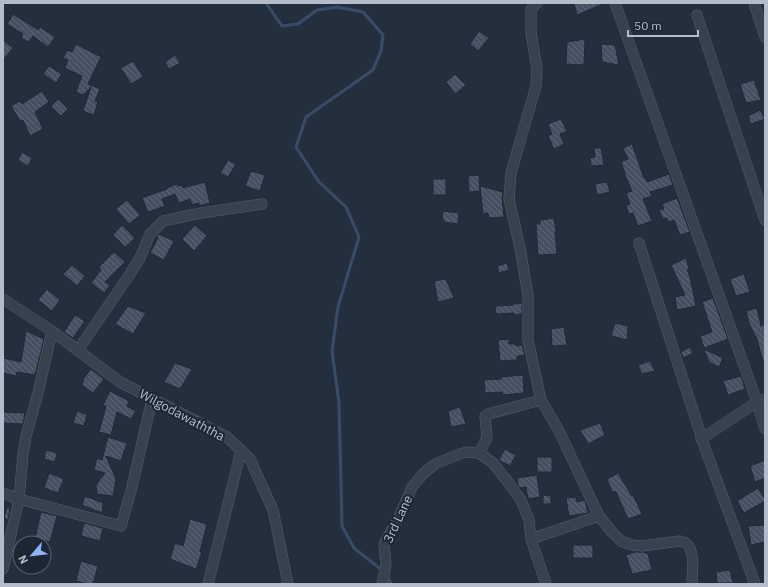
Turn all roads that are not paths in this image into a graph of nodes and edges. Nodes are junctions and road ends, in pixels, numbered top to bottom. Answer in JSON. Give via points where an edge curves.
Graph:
{"nodes":[{"id":1,"x":537,"y":3,"type":"edge"},
{"id":2,"x":615,"y":3,"type":"edge"},
{"id":3,"x":754,"y":3,"type":"edge"},
{"id":4,"x":697,"y":15,"type":"dead end"},
{"id":5,"x":765,"y":37,"type":"edge"},
{"id":6,"x":262,"y":204,"type":"dead end"},
{"id":7,"x":765,"y":220,"type":"edge"},
{"id":8,"x":639,"y":244,"type":"dead end"},
{"id":9,"x":3,"y":299,"type":"edge"},
{"id":10,"x":52,"y":330,"type":"junction"},
{"id":11,"x":78,"y":350,"type":"junction"},
{"id":12,"x":152,"y":399,"type":"junction"},
{"id":13,"x":541,"y":400,"type":"junction"},
{"id":14,"x":761,"y":401,"type":"edge"},
{"id":15,"x":765,"y":429,"type":"edge"},
{"id":16,"x":701,"y":438,"type":"junction"},
{"id":17,"x":242,"y":451,"type":"junction"},
{"id":18,"x":479,"y":453,"type":"junction"},
{"id":19,"x":3,"y":493,"type":"edge"},
{"id":20,"x":19,"y":499,"type":"junction"},
{"id":21,"x":598,"y":516,"type":"junction"},
{"id":22,"x":531,"y":539,"type":"junction"},
{"id":23,"x":3,"y":568,"type":"edge"},
{"id":24,"x":208,"y":584,"type":"edge"},
{"id":25,"x":288,"y":584,"type":"edge"},
{"id":26,"x":382,"y":584,"type":"edge"},
{"id":27,"x":546,"y":584,"type":"edge"},
{"id":28,"x":692,"y":584,"type":"edge"},
{"id":29,"x":755,"y":584,"type":"edge"}],
"edges":[{"from":1,"to":13,"type":"street","via":[[531,9],[531,32],[537,69],[536,86],[511,173],[509,199],[528,295],[528,340]]},
{"from":2,"to":14,"type":"street"},
{"from":3,"to":5,"type":"street"},
{"from":4,"to":7,"type":"street"},
{"from":6,"to":11,"type":"street","via":[[201,213],[163,222],[150,234],[140,258]]},
{"from":8,"to":16,"type":"street"},
{"from":9,"to":10,"type":"street","name":"Wilgodawaththa"},
{"from":10,"to":11,"type":"street","name":"Wilgodawaththa"},
{"from":10,"to":20,"type":"street","via":[[26,436]]},
{"from":11,"to":12,"type":"street","name":"Wilgodawaththa","via":[[120,382]]},
{"from":12,"to":17,"type":"street","name":"Wilgodawaththa","via":[[227,438]]},
{"from":12,"to":20,"type":"street","via":[[121,526]]},
{"from":13,"to":18,"type":"street","via":[[488,414],[487,438]]},
{"from":13,"to":21,"type":"street","via":[[559,431]]},
{"from":14,"to":15,"type":"street"},
{"from":14,"to":16,"type":"street"},
{"from":16,"to":29,"type":"street"},
{"from":17,"to":24,"type":"street"},
{"from":17,"to":25,"type":"street","name":"Wilgodawaththa","via":[[250,459],[273,510]]},
{"from":18,"to":22,"type":"street","via":[[493,463],[521,500]]},
{"from":18,"to":26,"type":"street","name":"3rd Lane","via":[[465,452],[435,464],[412,487],[384,544],[386,564]]},
{"from":19,"to":20,"type":"street"},
{"from":20,"to":23,"type":"street"},
{"from":21,"to":22,"type":"street"},
{"from":21,"to":28,"type":"street","via":[[621,541],[632,545],[680,541],[685,543],[693,559]]},
{"from":22,"to":27,"type":"street"}]}
